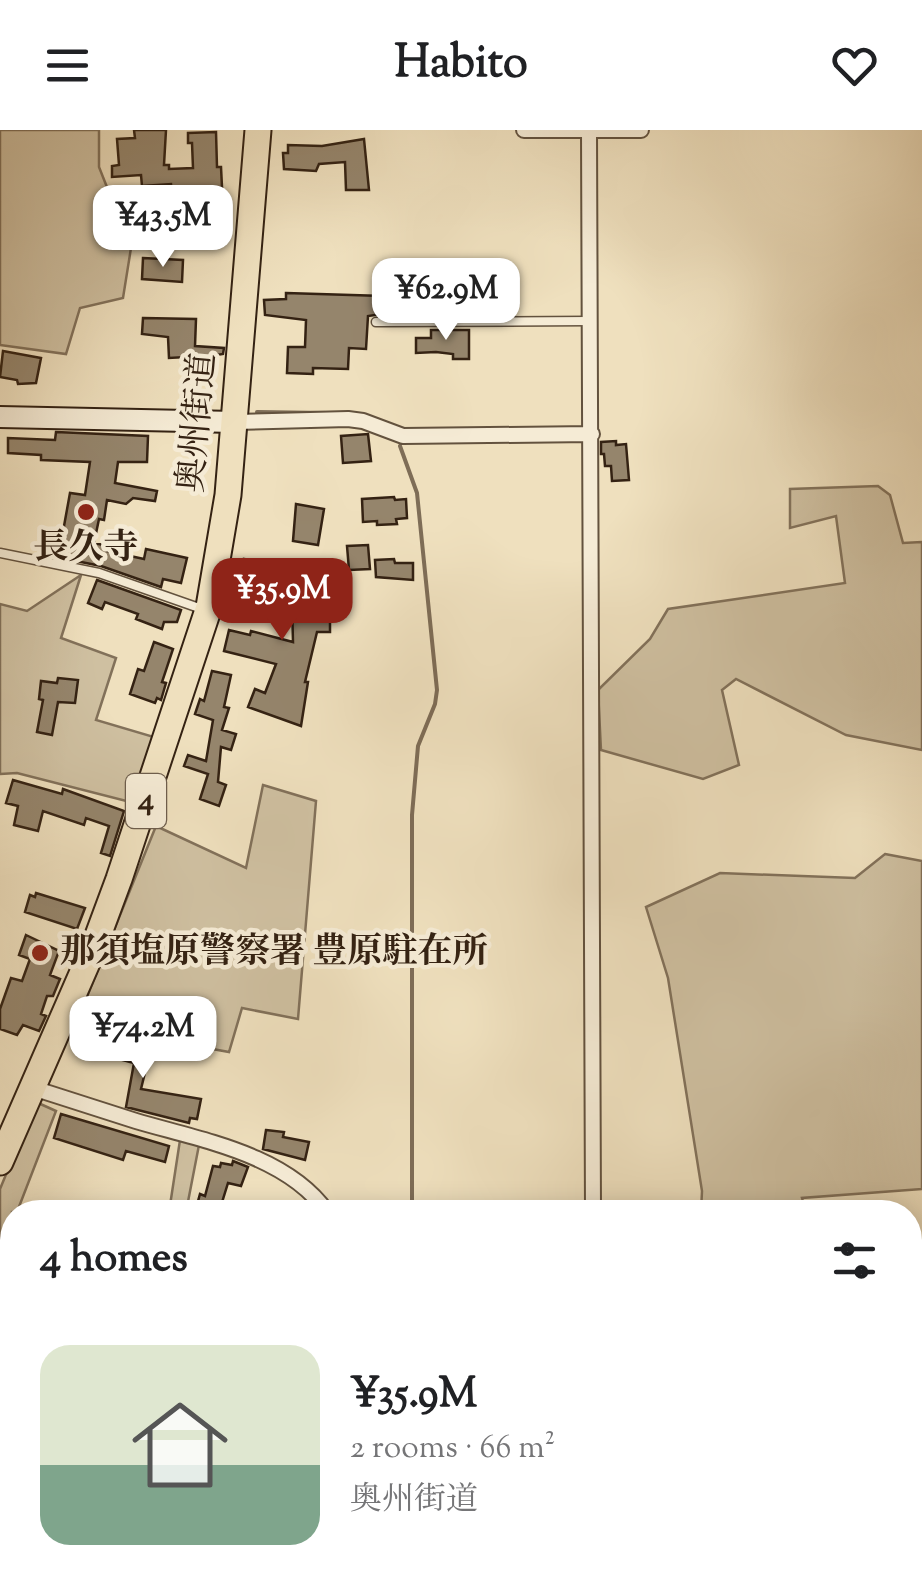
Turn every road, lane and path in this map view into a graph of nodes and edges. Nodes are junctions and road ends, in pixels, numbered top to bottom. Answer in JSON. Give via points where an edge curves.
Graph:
{"nodes":[{"id":1,"x":258,"y":130,"type":"edge"},
{"id":2,"x":524,"y":130,"type":"edge"},
{"id":3,"x":641,"y":130,"type":"edge"},
{"id":4,"x":589,"y":131,"type":"edge"},
{"id":5,"x":591,"y":321,"type":"junction"},
{"id":6,"x":376,"y":322,"type":"dead end"},
{"id":7,"x":0,"y":417,"type":"edge"},
{"id":8,"x":235,"y":422,"type":"junction"},
{"id":9,"x":592,"y":434,"type":"junction"},
{"id":10,"x":0,"y":552,"type":"edge"},
{"id":11,"x":208,"y":612,"type":"junction"},
{"id":12,"x":32,"y":1088,"type":"junction"},
{"id":13,"x":0,"y":1162,"type":"edge"},
{"id":14,"x":318,"y":1200,"type":"edge"},
{"id":15,"x":593,"y":1200,"type":"edge"}],
"edges":[{"from":1,"to":8,"type":"highway","name":"奥州街道","number":"4"},
{"from":2,"to":4,"type":"street"},
{"from":3,"to":4,"type":"street"},
{"from":4,"to":5,"type":"street"},
{"from":5,"to":6,"type":"lane"},
{"from":5,"to":9,"type":"street"},
{"from":7,"to":8,"type":"main road"},
{"from":8,"to":9,"type":"street","via":[[348,419],[403,436]]},
{"from":8,"to":11,"type":"highway","name":"奥州街道","number":"4"},
{"from":9,"to":15,"type":"street"},
{"from":10,"to":11,"type":"lane","via":[[120,579]]},
{"from":11,"to":12,"type":"highway","name":"奥州街道","number":"4","via":[[120,879]]},
{"from":12,"to":13,"type":"highway","name":"奥州街道","number":"4"},
{"from":12,"to":14,"type":"street","via":[[245,1155],[290,1176]]}]}
